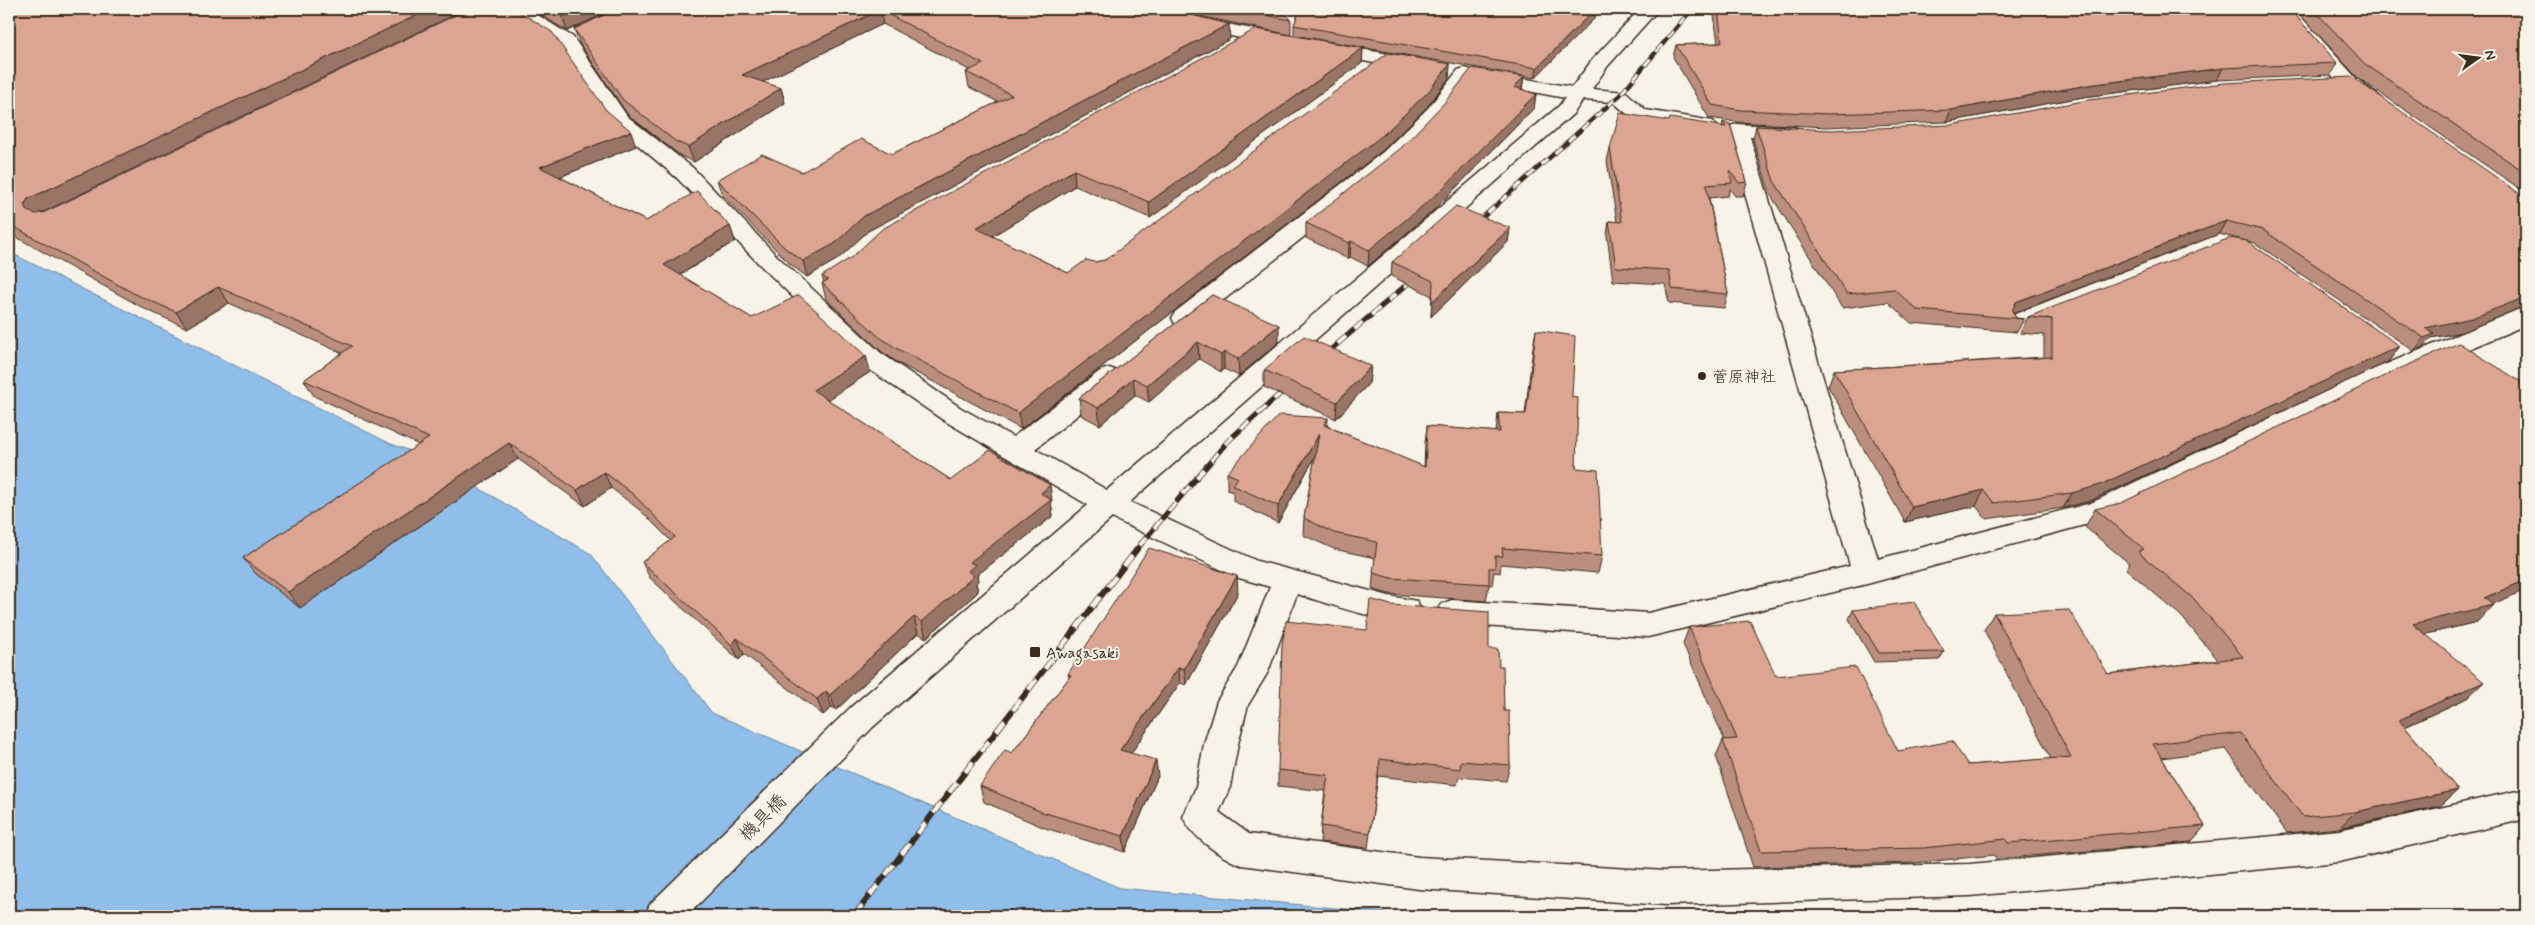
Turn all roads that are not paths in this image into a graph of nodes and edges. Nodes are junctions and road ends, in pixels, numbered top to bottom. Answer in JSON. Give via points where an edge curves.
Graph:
{"nodes":[{"id":1,"x":515,"y":9,"type":"edge"},
{"id":2,"x":1176,"y":9,"type":"edge"},
{"id":3,"x":1650,"y":9,"type":"edge"},
{"id":4,"x":2284,"y":9,"type":"edge"},
{"id":5,"x":1253,"y":36,"type":"junction"},
{"id":6,"x":1227,"y":50,"type":"edge"},
{"id":7,"x":1384,"y":60,"type":"junction"},
{"id":8,"x":1450,"y":71,"type":"junction"},
{"id":9,"x":1361,"y":76,"type":"edge"},
{"id":10,"x":2349,"y":82,"type":"junction"},
{"id":11,"x":2320,"y":83,"type":"edge"},
{"id":12,"x":1578,"y":94,"type":"junction"},
{"id":13,"x":2389,"y":110,"type":"edge"},
{"id":14,"x":1737,"y":130,"type":"junction"},
{"id":15,"x":1815,"y":134,"type":"edge"},
{"id":16,"x":2526,"y":316,"type":"edge"},
{"id":17,"x":1164,"y":334,"type":"edge"},
{"id":18,"x":2388,"y":347,"type":"edge"},
{"id":19,"x":2412,"y":363,"type":"junction"},
{"id":20,"x":1125,"y":365,"type":"edge"},
{"id":21,"x":1015,"y":450,"type":"junction"},
{"id":22,"x":1109,"y":504,"type":"junction"},
{"id":23,"x":1866,"y":572,"type":"junction"},
{"id":24,"x":1287,"y":580,"type":"junction"},
{"id":25,"x":2526,"y":804,"type":"edge"},
{"id":26,"x":663,"y":916,"type":"edge"}],
"edges":[{"from":1,"to":21,"type":"street","via":[[574,37],[620,120],[685,173],[809,288],[872,359],[952,414]]},
{"from":2,"to":5,"type":"street","via":[[1186,21]]},
{"from":3,"to":12,"type":"street","name":"機具橋","via":[[1600,63]]},
{"from":4,"to":10,"type":"street"},
{"from":5,"to":6,"type":"street"},
{"from":5,"to":7,"type":"street"},
{"from":7,"to":8,"type":"street"},
{"from":7,"to":9,"type":"street"},
{"from":8,"to":12,"type":"street"},
{"from":8,"to":17,"type":"street","via":[[1436,112],[1391,157]]},
{"from":10,"to":11,"type":"street"},
{"from":10,"to":13,"type":"street"},
{"from":12,"to":14,"type":"street","via":[[1619,96],[1640,115]]},
{"from":12,"to":22,"type":"street","name":"機具橋","via":[[1566,110]]},
{"from":14,"to":15,"type":"street"},
{"from":14,"to":23,"type":"street"},
{"from":16,"to":19,"type":"street"},
{"from":18,"to":19,"type":"street"},
{"from":19,"to":23,"type":"street","via":[[2099,511]]},
{"from":20,"to":21,"type":"street"},
{"from":21,"to":22,"type":"street"},
{"from":22,"to":24,"type":"street","via":[[1249,570]]},
{"from":22,"to":26,"type":"street","name":"機具橋","via":[[862,717]]},
{"from":23,"to":24,"type":"street","via":[[1648,625],[1389,608]]},
{"from":24,"to":25,"type":"street","via":[[1252,672],[1233,701],[1212,787],[1200,817],[1241,849],[1419,873],[1666,888],[1970,880],[2339,846]]}]}
